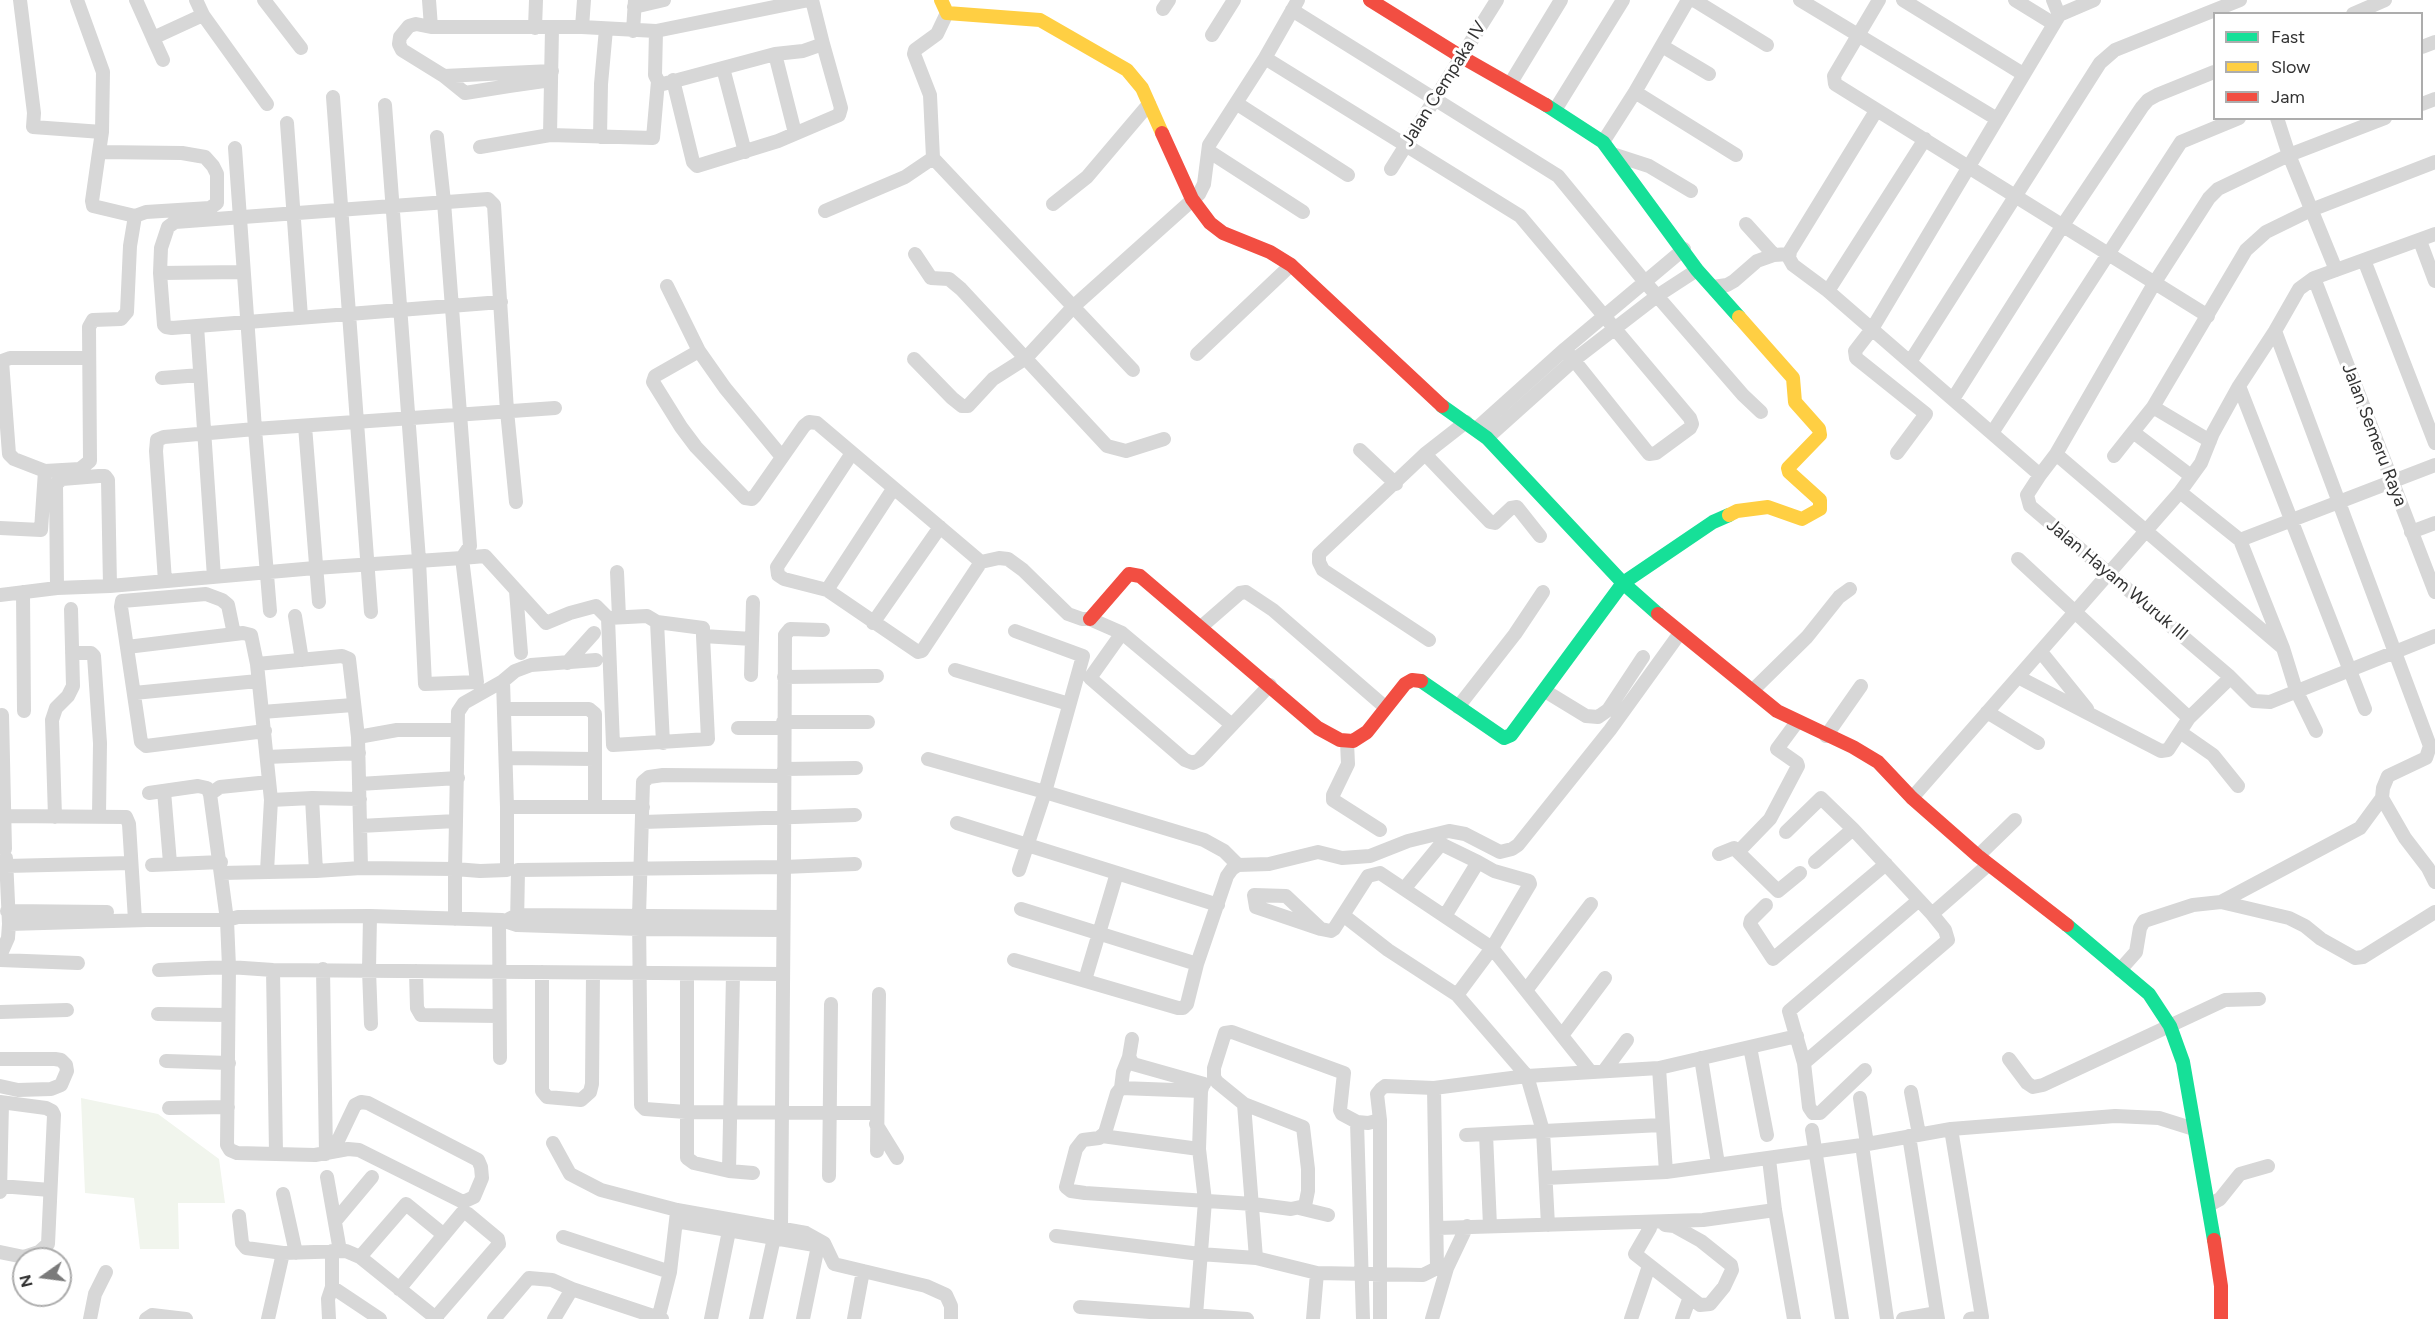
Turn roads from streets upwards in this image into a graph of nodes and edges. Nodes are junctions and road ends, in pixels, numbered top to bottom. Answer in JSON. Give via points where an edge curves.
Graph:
{"nodes":[{"id":1,"x":20,"y":0,"type":"edge"},
{"id":2,"x":77,"y":0,"type":"edge"},
{"id":3,"x":136,"y":0,"type":"edge"},
{"id":4,"x":264,"y":0,"type":"edge"},
{"id":5,"x":429,"y":0,"type":"edge"},
{"id":6,"x":536,"y":0,"type":"edge"},
{"id":7,"x":584,"y":0,"type":"edge"},
{"id":8,"x":660,"y":0,"type":"edge"},
{"id":9,"x":811,"y":0,"type":"edge"},
{"id":10,"x":940,"y":0,"type":"edge"},
{"id":11,"x":1234,"y":0,"type":"edge"},
{"id":12,"x":1370,"y":0,"type":"edge"},
{"id":13,"x":1561,"y":0,"type":"edge"},
{"id":14,"x":1623,"y":0,"type":"edge"},
{"id":15,"x":1688,"y":0,"type":"edge"},
{"id":16,"x":1694,"y":0,"type":"edge"},
{"id":17,"x":1800,"y":0,"type":"edge"},
{"id":18,"x":1879,"y":0,"type":"edge"},
{"id":19,"x":1903,"y":0,"type":"edge"},
{"id":20,"x":2015,"y":0,"type":"edge"},
{"id":21,"x":2054,"y":0,"type":"edge"},
{"id":22,"x":2094,"y":0,"type":"edge"},
{"id":23,"x":2385,"y":0,"type":"edge"},
{"id":24,"x":1492,"y":2,"type":"edge"},
{"id":25,"x":635,"y":3,"type":"edge"},
{"id":26,"x":2233,"y":4,"type":"edge"},
{"id":27,"x":201,"y":5,"type":"edge"},
{"id":28,"x":1295,"y":5,"type":"edge"},
{"id":29,"x":2213,"y":12,"type":"edge"},
{"id":30,"x":2214,"y":12,"type":"edge"},
{"id":31,"x":2358,"y":12,"type":"edge"},
{"id":32,"x":948,"y":13,"type":"junction"},
{"id":33,"x":2057,"y":20,"type":"junction"},
{"id":34,"x":431,"y":27,"type":"junction"},
{"id":35,"x":582,"y":27,"type":"junction"},
{"id":36,"x":535,"y":28,"type":"junction"},
{"id":37,"x":552,"y":28,"type":"junction"},
{"id":38,"x":606,"y":29,"type":"junction"},
{"id":39,"x":633,"y":31,"type":"junction"},
{"id":40,"x":656,"y":31,"type":"junction"},
{"id":41,"x":1212,"y":35,"type":"dead end"},
{"id":42,"x":1858,"y":35,"type":"junction"},
{"id":43,"x":153,"y":38,"type":"junction"},
{"id":44,"x":823,"y":44,"type":"junction"},
{"id":45,"x":1767,"y":45,"type":"dead end"},
{"id":46,"x":1662,"y":46,"type":"junction"},
{"id":47,"x":301,"y":48,"type":"dead end"},
{"id":48,"x":774,"y":54,"type":"junction"},
{"id":49,"x":1460,"y":56,"type":"junction"},
{"id":50,"x":1265,"y":58,"type":"junction"},
{"id":51,"x":163,"y":60,"type":"dead end"},
{"id":52,"x":723,"y":68,"type":"junction"},
{"id":53,"x":2213,"y":72,"type":"edge"},
{"id":54,"x":1709,"y":74,"type":"dead end"},
{"id":55,"x":2023,"y":74,"type":"junction"},
{"id":56,"x":551,"y":76,"type":"junction"},
{"id":57,"x":673,"y":80,"type":"junction"},
{"id":58,"x":658,"y":81,"type":"junction"},
{"id":59,"x":1510,"y":84,"type":"junction"},
{"id":60,"x":1635,"y":92,"type":"junction"},
{"id":61,"x":333,"y":97,"type":"dead end"},
{"id":62,"x":1434,"y":98,"type":"junction"},
{"id":63,"x":1236,"y":103,"type":"junction"},
{"id":64,"x":267,"y":104,"type":"dead end"},
{"id":65,"x":1149,"y":104,"type":"junction"},
{"id":66,"x":385,"y":105,"type":"dead end"},
{"id":67,"x":1555,"y":110,"type":"junction"},
{"id":68,"x":1876,"y":111,"type":"junction"},
{"id":69,"x":1997,"y":119,"type":"junction"},
{"id":70,"x":2234,"y":120,"type":"edge"},
{"id":71,"x":2278,"y":120,"type":"edge"},
{"id":72,"x":2380,"y":120,"type":"edge"},
{"id":73,"x":287,"y":123,"type":"dead end"},
{"id":74,"x":102,"y":132,"type":"junction"},
{"id":75,"x":795,"y":133,"type":"junction"},
{"id":76,"x":550,"y":135,"type":"junction"},
{"id":77,"x":437,"y":137,"type":"dead end"},
{"id":78,"x":600,"y":137,"type":"junction"},
{"id":79,"x":1925,"y":139,"type":"junction"},
{"id":80,"x":1603,"y":142,"type":"junction"},
{"id":81,"x":1405,"y":146,"type":"junction"},
{"id":82,"x":480,"y":147,"type":"dead end"},
{"id":83,"x":235,"y":148,"type":"dead end"},
{"id":84,"x":99,"y":152,"type":"junction"},
{"id":85,"x":745,"y":152,"type":"junction"},
{"id":86,"x":1210,"y":152,"type":"junction"},
{"id":87,"x":1612,"y":154,"type":"junction"},
{"id":88,"x":1736,"y":155,"type":"dead end"},
{"id":89,"x":2289,"y":155,"type":"junction"},
{"id":90,"x":933,"y":158,"type":"junction"},
{"id":91,"x":2435,"y":162,"type":"edge"},
{"id":92,"x":1968,"y":167,"type":"junction"},
{"id":93,"x":1390,"y":169,"type":"dead end"},
{"id":94,"x":1348,"y":175,"type":"dead end"},
{"id":95,"x":1691,"y":191,"type":"dead end"},
{"id":96,"x":2014,"y":195,"type":"junction"},
{"id":97,"x":1192,"y":199,"type":"junction"},
{"id":98,"x":444,"y":202,"type":"junction"},
{"id":99,"x":1053,"y":204,"type":"dead end"},
{"id":100,"x":393,"y":206,"type":"junction"},
{"id":101,"x":341,"y":210,"type":"junction"},
{"id":102,"x":2311,"y":210,"type":"junction"},
{"id":103,"x":825,"y":212,"type":"dead end"},
{"id":104,"x":1303,"y":212,"type":"dead end"},
{"id":105,"x":293,"y":213,"type":"junction"},
{"id":106,"x":135,"y":216,"type":"junction"},
{"id":107,"x":240,"y":217,"type":"junction"},
{"id":108,"x":1746,"y":224,"type":"dead end"},
{"id":109,"x":2063,"y":225,"type":"junction"},
{"id":110,"x":2435,"y":234,"type":"edge"},
{"id":111,"x":2420,"y":241,"type":"junction"},
{"id":112,"x":1684,"y":249,"type":"junction"},
{"id":113,"x":915,"y":254,"type":"dead end"},
{"id":114,"x":1789,"y":254,"type":"junction"},
{"id":115,"x":2108,"y":254,"type":"junction"},
{"id":116,"x":1774,"y":255,"type":"junction"},
{"id":117,"x":2364,"y":260,"type":"junction"},
{"id":118,"x":1291,"y":265,"type":"junction"},
{"id":119,"x":1697,"y":270,"type":"junction"},
{"id":120,"x":2336,"y":270,"type":"junction"},
{"id":121,"x":243,"y":272,"type":"junction"},
{"id":122,"x":160,"y":273,"type":"junction"},
{"id":123,"x":2314,"y":278,"type":"junction"},
{"id":124,"x":2435,"y":281,"type":"edge"},
{"id":125,"x":1645,"y":282,"type":"junction"},
{"id":126,"x":2155,"y":282,"type":"junction"},
{"id":127,"x":667,"y":286,"type":"dead end"},
{"id":128,"x":1713,"y":287,"type":"junction"},
{"id":129,"x":1828,"y":291,"type":"junction"},
{"id":130,"x":1657,"y":296,"type":"junction"},
{"id":131,"x":501,"y":302,"type":"junction"},
{"id":132,"x":452,"y":306,"type":"junction"},
{"id":133,"x":1074,"y":306,"type":"junction"},
{"id":134,"x":400,"y":310,"type":"junction"},
{"id":135,"x":349,"y":314,"type":"junction"},
{"id":136,"x":1605,"y":316,"type":"junction"},
{"id":137,"x":2208,"y":316,"type":"junction"},
{"id":138,"x":301,"y":317,"type":"junction"},
{"id":139,"x":247,"y":321,"type":"junction"},
{"id":140,"x":198,"y":326,"type":"junction"},
{"id":141,"x":1872,"y":329,"type":"junction"},
{"id":142,"x":1615,"y":330,"type":"junction"},
{"id":143,"x":2276,"y":331,"type":"junction"},
{"id":144,"x":1565,"y":349,"type":"junction"},
{"id":145,"x":699,"y":351,"type":"junction"},
{"id":146,"x":1197,"y":354,"type":"dead end"},
{"id":147,"x":89,"y":358,"type":"junction"},
{"id":148,"x":1026,"y":358,"type":"junction"},
{"id":149,"x":914,"y":359,"type":"dead end"},
{"id":150,"x":1574,"y":360,"type":"junction"},
{"id":151,"x":1910,"y":362,"type":"junction"},
{"id":152,"x":1132,"y":370,"type":"dead end"},
{"id":153,"x":200,"y":375,"type":"junction"},
{"id":154,"x":162,"y":378,"type":"dead end"},
{"id":155,"x":2239,"y":386,"type":"junction"},
{"id":156,"x":1953,"y":399,"type":"junction"},
{"id":157,"x":2153,"y":407,"type":"junction"},
{"id":158,"x":555,"y":408,"type":"dead end"},
{"id":159,"x":507,"y":411,"type":"junction"},
{"id":160,"x":1761,"y":412,"type":"dead end"},
{"id":161,"x":459,"y":415,"type":"junction"},
{"id":162,"x":408,"y":418,"type":"junction"},
{"id":163,"x":356,"y":422,"type":"junction"},
{"id":164,"x":1471,"y":425,"type":"junction"},
{"id":165,"x":305,"y":426,"type":"junction"},
{"id":166,"x":255,"y":429,"type":"junction"},
{"id":167,"x":2133,"y":432,"type":"junction"},
{"id":168,"x":204,"y":433,"type":"junction"},
{"id":169,"x":1992,"y":433,"type":"junction"},
{"id":170,"x":1487,"y":438,"type":"junction"},
{"id":171,"x":1164,"y":439,"type":"dead end"},
{"id":172,"x":2210,"y":441,"type":"junction"},
{"id":173,"x":2435,"y":443,"type":"edge"},
{"id":174,"x":1360,"y":450,"type":"dead end"},
{"id":175,"x":852,"y":453,"type":"junction"},
{"id":176,"x":1897,"y":453,"type":"dead end"},
{"id":177,"x":1425,"y":454,"type":"junction"},
{"id":178,"x":2056,"y":454,"type":"junction"},
{"id":179,"x":2114,"y":456,"type":"dead end"},
{"id":180,"x":782,"y":457,"type":"junction"},
{"id":181,"x":2435,"y":465,"type":"edge"},
{"id":182,"x":45,"y":471,"type":"junction"},
{"id":183,"x":2040,"y":475,"type":"junction"},
{"id":184,"x":2191,"y":476,"type":"junction"},
{"id":185,"x":2392,"y":481,"type":"junction"},
{"id":186,"x":1395,"y":484,"type":"junction"},
{"id":187,"x":894,"y":489,"type":"junction"},
{"id":188,"x":2180,"y":492,"type":"junction"},
{"id":189,"x":2339,"y":501,"type":"junction"},
{"id":190,"x":516,"y":502,"type":"dead end"},
{"id":191,"x":2292,"y":520,"type":"junction"},
{"id":192,"x":2435,"y":523,"type":"edge"},
{"id":193,"x":939,"y":527,"type":"junction"},
{"id":194,"x":0,"y":528,"type":"edge"},
{"id":195,"x":2146,"y":531,"type":"junction"},
{"id":196,"x":2412,"y":532,"type":"junction"},
{"id":197,"x":1540,"y":536,"type":"dead end"},
{"id":198,"x":2240,"y":540,"type":"junction"},
{"id":199,"x":462,"y":558,"type":"junction"},
{"id":200,"x":2018,"y":559,"type":"dead end"},
{"id":201,"x":419,"y":560,"type":"junction"},
{"id":202,"x":981,"y":561,"type":"junction"},
{"id":203,"x":367,"y":565,"type":"junction"},
{"id":204,"x":315,"y":568,"type":"junction"},
{"id":205,"x":617,"y":572,"type":"dead end"},
{"id":206,"x":266,"y":573,"type":"junction"},
{"id":207,"x":2109,"y":573,"type":"junction"},
{"id":208,"x":214,"y":577,"type":"junction"},
{"id":209,"x":165,"y":581,"type":"junction"},
{"id":210,"x":1623,"y":583,"type":"junction"},
{"id":211,"x":2434,"y":584,"type":"edge"},
{"id":212,"x":110,"y":586,"type":"junction"},
{"id":213,"x":57,"y":588,"type":"junction"},
{"id":214,"x":1850,"y":589,"type":"dead end"},
{"id":215,"x":827,"y":590,"type":"junction"},
{"id":216,"x":516,"y":591,"type":"junction"},
{"id":217,"x":23,"y":592,"type":"junction"},
{"id":218,"x":1543,"y":592,"type":"dead end"},
{"id":219,"x":0,"y":595,"type":"edge"},
{"id":220,"x":319,"y":602,"type":"dead end"},
{"id":221,"x":753,"y":602,"type":"dead end"},
{"id":222,"x":71,"y":609,"type":"dead end"},
{"id":223,"x":270,"y":611,"type":"dead end"},
{"id":224,"x":371,"y":612,"type":"dead end"},
{"id":225,"x":2075,"y":612,"type":"junction"},
{"id":226,"x":295,"y":616,"type":"dead end"},
{"id":227,"x":613,"y":618,"type":"junction"},
{"id":228,"x":1090,"y":619,"type":"junction"},
{"id":229,"x":657,"y":622,"type":"junction"},
{"id":230,"x":873,"y":623,"type":"junction"},
{"id":231,"x":1201,"y":627,"type":"junction"},
{"id":232,"x":822,"y":630,"type":"dead end"},
{"id":233,"x":1015,"y":631,"type":"dead end"},
{"id":234,"x":594,"y":633,"type":"dead end"},
{"id":235,"x":1122,"y":633,"type":"junction"},
{"id":236,"x":1680,"y":633,"type":"junction"},
{"id":237,"x":234,"y":634,"type":"junction"},
{"id":238,"x":703,"y":636,"type":"junction"},
{"id":239,"x":2435,"y":636,"type":"edge"},
{"id":240,"x":752,"y":639,"type":"junction"},
{"id":241,"x":1429,"y":640,"type":"dead end"},
{"id":242,"x":127,"y":647,"type":"junction"},
{"id":243,"x":2283,"y":648,"type":"junction"},
{"id":244,"x":2041,"y":652,"type":"junction"},
{"id":245,"x":72,"y":653,"type":"junction"},
{"id":246,"x":521,"y":653,"type":"dead end"},
{"id":247,"x":2397,"y":653,"type":"junction"},
{"id":248,"x":1643,"y":657,"type":"dead end"},
{"id":249,"x":302,"y":660,"type":"junction"},
{"id":250,"x":596,"y":660,"type":"dead end"},
{"id":251,"x":567,"y":663,"type":"junction"},
{"id":252,"x":257,"y":664,"type":"junction"},
{"id":253,"x":955,"y":670,"type":"dead end"},
{"id":254,"x":2349,"y":672,"type":"junction"},
{"id":255,"x":751,"y":675,"type":"dead end"},
{"id":256,"x":877,"y":676,"type":"dead end"},
{"id":257,"x":784,"y":677,"type":"junction"},
{"id":258,"x":2018,"y":677,"type":"junction"},
{"id":259,"x":2230,"y":678,"type":"junction"},
{"id":260,"x":258,"y":681,"type":"junction"},
{"id":261,"x":502,"y":681,"type":"junction"},
{"id":262,"x":1270,"y":685,"type":"junction"},
{"id":263,"x":1861,"y":686,"type":"dead end"},
{"id":264,"x":96,"y":688,"type":"junction"},
{"id":265,"x":72,"y":689,"type":"junction"},
{"id":266,"x":2296,"y":690,"type":"junction"},
{"id":267,"x":1545,"y":691,"type":"junction"},
{"id":268,"x":1752,"y":691,"type":"junction"},
{"id":269,"x":134,"y":693,"type":"junction"},
{"id":270,"x":1070,"y":704,"type":"junction"},
{"id":271,"x":353,"y":705,"type":"junction"},
{"id":272,"x":1385,"y":707,"type":"junction"},
{"id":273,"x":1458,"y":707,"type":"junction"},
{"id":274,"x":504,"y":709,"type":"junction"},
{"id":275,"x":2365,"y":709,"type":"dead end"},
{"id":276,"x":24,"y":711,"type":"dead end"},
{"id":277,"x":261,"y":712,"type":"junction"},
{"id":278,"x":1987,"y":712,"type":"junction"},
{"id":279,"x":2092,"y":714,"type":"junction"},
{"id":280,"x":2,"y":715,"type":"dead end"},
{"id":281,"x":2189,"y":718,"type":"junction"},
{"id":282,"x":868,"y":722,"type":"dead end"},
{"id":283,"x":1797,"y":722,"type":"junction"},
{"id":284,"x":783,"y":725,"type":"junction"},
{"id":285,"x":1232,"y":725,"type":"junction"},
{"id":286,"x":738,"y":728,"type":"dead end"},
{"id":287,"x":457,"y":730,"type":"junction"},
{"id":288,"x":265,"y":731,"type":"junction"},
{"id":289,"x":2316,"y":731,"type":"dead end"},
{"id":290,"x":2180,"y":732,"type":"junction"},
{"id":291,"x":1826,"y":736,"type":"junction"},
{"id":292,"x":358,"y":737,"type":"junction"},
{"id":293,"x":1347,"y":742,"type":"junction"},
{"id":294,"x":663,"y":743,"type":"junction"},
{"id":295,"x":2038,"y":743,"type":"dead end"},
{"id":296,"x":2,"y":751,"type":"edge"},
{"id":297,"x":359,"y":753,"type":"junction"},
{"id":298,"x":267,"y":757,"type":"junction"},
{"id":299,"x":506,"y":758,"type":"junction"},
{"id":300,"x":595,"y":759,"type":"junction"},
{"id":301,"x":928,"y":759,"type":"dead end"},
{"id":302,"x":856,"y":768,"type":"dead end"},
{"id":303,"x":784,"y":773,"type":"junction"},
{"id":304,"x":458,"y":778,"type":"junction"},
{"id":305,"x":269,"y":782,"type":"junction"},
{"id":306,"x":359,"y":784,"type":"junction"},
{"id":307,"x":2238,"y":786,"type":"dead end"},
{"id":308,"x":164,"y":791,"type":"junction"},
{"id":309,"x":1045,"y":792,"type":"junction"},
{"id":310,"x":149,"y":793,"type":"dead end"},
{"id":311,"x":210,"y":794,"type":"junction"},
{"id":312,"x":312,"y":798,"type":"junction"},
{"id":313,"x":360,"y":798,"type":"junction"},
{"id":314,"x":1912,"y":798,"type":"junction"},
{"id":315,"x":2382,"y":798,"type":"junction"},
{"id":316,"x":271,"y":800,"type":"junction"},
{"id":317,"x":3,"y":807,"type":"edge"},
{"id":318,"x":507,"y":807,"type":"junction"},
{"id":319,"x":595,"y":807,"type":"junction"},
{"id":320,"x":643,"y":807,"type":"junction"},
{"id":321,"x":99,"y":815,"type":"junction"},
{"id":322,"x":855,"y":815,"type":"dead end"},
{"id":323,"x":55,"y":817,"type":"junction"},
{"id":324,"x":785,"y":817,"type":"junction"},
{"id":325,"x":2015,"y":820,"type":"dead end"},
{"id":326,"x":456,"y":821,"type":"junction"},
{"id":327,"x":643,"y":822,"type":"junction"},
{"id":328,"x":957,"y":823,"type":"dead end"},
{"id":329,"x":360,"y":826,"type":"junction"},
{"id":330,"x":1853,"y":829,"type":"junction"},
{"id":331,"x":1380,"y":830,"type":"dead end"},
{"id":332,"x":1786,"y":832,"type":"dead end"},
{"id":333,"x":1028,"y":844,"type":"junction"},
{"id":334,"x":3,"y":849,"type":"edge"},
{"id":335,"x":1739,"y":851,"type":"junction"},
{"id":336,"x":1719,"y":854,"type":"dead end"},
{"id":337,"x":1983,"y":860,"type":"junction"},
{"id":338,"x":131,"y":862,"type":"junction"},
{"id":339,"x":1478,"y":862,"type":"junction"},
{"id":340,"x":1815,"y":862,"type":"dead end"},
{"id":341,"x":170,"y":863,"type":"junction"},
{"id":342,"x":855,"y":864,"type":"dead end"},
{"id":343,"x":1886,"y":864,"type":"junction"},
{"id":344,"x":152,"y":865,"type":"dead end"},
{"id":345,"x":6,"y":866,"type":"junction"},
{"id":346,"x":1238,"y":866,"type":"junction"},
{"id":347,"x":221,"y":867,"type":"junction"},
{"id":348,"x":784,"y":867,"type":"junction"},
{"id":349,"x":361,"y":868,"type":"junction"},
{"id":350,"x":456,"y":869,"type":"junction"},
{"id":351,"x":640,"y":869,"type":"junction"},
{"id":352,"x":512,"y":870,"type":"junction"},
{"id":353,"x":1019,"y":870,"type":"dead end"},
{"id":354,"x":267,"y":871,"type":"junction"},
{"id":355,"x":316,"y":871,"type":"junction"},
{"id":356,"x":1117,"y":873,"type":"junction"},
{"id":357,"x":1800,"y":873,"type":"dead end"},
{"id":358,"x":2435,"y":882,"type":"edge"},
{"id":359,"x":1404,"y":889,"type":"junction"},
{"id":360,"x":1919,"y":900,"type":"junction"},
{"id":361,"x":2222,"y":902,"type":"junction"},
{"id":362,"x":1591,"y":904,"type":"dead end"},
{"id":363,"x":1218,"y":905,"type":"junction"},
{"id":364,"x":1766,"y":905,"type":"dead end"},
{"id":365,"x":1021,"y":909,"type":"dead end"},
{"id":366,"x":1932,"y":914,"type":"junction"},
{"id":367,"x":2434,"y":914,"type":"edge"},
{"id":368,"x":1343,"y":915,"type":"junction"},
{"id":369,"x":141,"y":916,"type":"junction"},
{"id":370,"x":230,"y":916,"type":"junction"},
{"id":371,"x":370,"y":916,"type":"junction"},
{"id":372,"x":1445,"y":916,"type":"junction"},
{"id":373,"x":8,"y":917,"type":"junction"},
{"id":374,"x":455,"y":920,"type":"junction"},
{"id":375,"x":510,"y":920,"type":"junction"},
{"id":376,"x":639,"y":923,"type":"junction"},
{"id":377,"x":783,"y":923,"type":"junction"},
{"id":378,"x":1321,"y":929,"type":"dead end"},
{"id":379,"x":1098,"y":931,"type":"junction"},
{"id":380,"x":1492,"y":948,"type":"junction"},
{"id":381,"x":0,"y":958,"type":"edge"},
{"id":382,"x":1014,"y":960,"type":"dead end"},
{"id":383,"x":78,"y":963,"type":"dead end"},
{"id":384,"x":1197,"y":964,"type":"junction"},
{"id":385,"x":229,"y":966,"type":"junction"},
{"id":386,"x":159,"y":969,"type":"dead end"},
{"id":387,"x":322,"y":969,"type":"junction"},
{"id":388,"x":273,"y":970,"type":"junction"},
{"id":389,"x":369,"y":970,"type":"junction"},
{"id":390,"x":2120,"y":970,"type":"junction"},
{"id":391,"x":416,"y":971,"type":"junction"},
{"id":392,"x":499,"y":972,"type":"junction"},
{"id":393,"x":542,"y":972,"type":"junction"},
{"id":394,"x":593,"y":973,"type":"junction"},
{"id":395,"x":640,"y":973,"type":"junction"},
{"id":396,"x":687,"y":974,"type":"junction"},
{"id":397,"x":733,"y":974,"type":"junction"},
{"id":398,"x":783,"y":974,"type":"junction"},
{"id":399,"x":1605,"y":978,"type":"dead end"},
{"id":400,"x":1085,"y":980,"type":"junction"},
{"id":401,"x":1527,"y":989,"type":"junction"},
{"id":402,"x":879,"y":994,"type":"dead end"},
{"id":403,"x":1457,"y":995,"type":"junction"},
{"id":404,"x":2259,"y":999,"type":"dead end"},
{"id":405,"x":831,"y":1004,"type":"dead end"},
{"id":406,"x":67,"y":1010,"type":"dead end"},
{"id":407,"x":0,"y":1012,"type":"edge"},
{"id":408,"x":158,"y":1014,"type":"dead end"},
{"id":409,"x":228,"y":1015,"type":"junction"},
{"id":410,"x":499,"y":1016,"type":"junction"},
{"id":411,"x":370,"y":1024,"type":"dead end"},
{"id":412,"x":2170,"y":1026,"type":"junction"},
{"id":413,"x":1563,"y":1034,"type":"junction"},
{"id":414,"x":1797,"y":1036,"type":"junction"},
{"id":415,"x":1132,"y":1039,"type":"dead end"},
{"id":416,"x":1627,"y":1040,"type":"dead end"},
{"id":417,"x":1750,"y":1047,"type":"junction"},
{"id":418,"x":1129,"y":1057,"type":"junction"},
{"id":419,"x":500,"y":1058,"type":"dead end"},
{"id":420,"x":1701,"y":1058,"type":"junction"},
{"id":421,"x":0,"y":1059,"type":"edge"},
{"id":422,"x":2009,"y":1059,"type":"dead end"},
{"id":423,"x":166,"y":1061,"type":"dead end"},
{"id":424,"x":229,"y":1063,"type":"junction"},
{"id":425,"x":1804,"y":1063,"type":"junction"},
{"id":426,"x":1659,"y":1068,"type":"junction"},
{"id":427,"x":1865,"y":1070,"type":"dead end"},
{"id":428,"x":1597,"y":1071,"type":"junction"},
{"id":429,"x":1527,"y":1076,"type":"junction"},
{"id":430,"x":1206,"y":1084,"type":"junction"},
{"id":431,"x":0,"y":1086,"type":"edge"},
{"id":432,"x":1121,"y":1088,"type":"junction"},
{"id":433,"x":1434,"y":1088,"type":"junction"},
{"id":434,"x":1911,"y":1092,"type":"dead end"},
{"id":435,"x":1860,"y":1098,"type":"dead end"},
{"id":436,"x":1,"y":1103,"type":"edge"},
{"id":437,"x":1244,"y":1104,"type":"junction"},
{"id":438,"x":228,"y":1107,"type":"junction"},
{"id":439,"x":169,"y":1108,"type":"dead end"},
{"id":440,"x":730,"y":1111,"type":"junction"},
{"id":441,"x":686,"y":1112,"type":"junction"},
{"id":442,"x":782,"y":1112,"type":"junction"},
{"id":443,"x":831,"y":1112,"type":"junction"},
{"id":444,"x":876,"y":1118,"type":"junction"},
{"id":445,"x":1380,"y":1120,"type":"junction"},
{"id":446,"x":1357,"y":1122,"type":"junction"},
{"id":447,"x":1661,"y":1125,"type":"junction"},
{"id":448,"x":1952,"y":1129,"type":"junction"},
{"id":449,"x":2194,"y":1129,"type":"junction"},
{"id":450,"x":1812,"y":1130,"type":"dead end"},
{"id":451,"x":1542,"y":1131,"type":"junction"},
{"id":452,"x":1486,"y":1134,"type":"junction"},
{"id":453,"x":1466,"y":1135,"type":"dead end"},
{"id":454,"x":1767,"y":1135,"type":"dead end"},
{"id":455,"x":1914,"y":1135,"type":"junction"},
{"id":456,"x":1102,"y":1136,"type":"junction"},
{"id":457,"x":553,"y":1143,"type":"dead end"},
{"id":458,"x":1865,"y":1145,"type":"junction"},
{"id":459,"x":1199,"y":1149,"type":"junction"},
{"id":460,"x":877,"y":1151,"type":"dead end"},
{"id":461,"x":330,"y":1152,"type":"junction"},
{"id":462,"x":1816,"y":1152,"type":"junction"},
{"id":463,"x":276,"y":1153,"type":"junction"},
{"id":464,"x":897,"y":1158,"type":"dead end"},
{"id":465,"x":1769,"y":1159,"type":"junction"},
{"id":466,"x":1718,"y":1164,"type":"junction"},
{"id":467,"x":2268,"y":1166,"type":"dead end"},
{"id":468,"x":729,"y":1171,"type":"junction"},
{"id":469,"x":1666,"y":1172,"type":"junction"},
{"id":470,"x":753,"y":1173,"type":"dead end"},
{"id":471,"x":829,"y":1176,"type":"dead end"},
{"id":472,"x":327,"y":1177,"type":"dead end"},
{"id":473,"x":372,"y":1177,"type":"dead end"},
{"id":474,"x":1546,"y":1178,"type":"junction"},
{"id":475,"x":0,"y":1186,"type":"edge"},
{"id":476,"x":50,"y":1190,"type":"junction"},
{"id":477,"x":0,"y":1192,"type":"edge"},
{"id":478,"x":283,"y":1194,"type":"dead end"},
{"id":479,"x":1205,"y":1201,"type":"junction"},
{"id":480,"x":1253,"y":1204,"type":"junction"},
{"id":481,"x":2210,"y":1205,"type":"junction"},
{"id":482,"x":1299,"y":1208,"type":"junction"},
{"id":483,"x":1775,"y":1210,"type":"junction"},
{"id":484,"x":676,"y":1215,"type":"junction"},
{"id":485,"x":1328,"y":1215,"type":"dead end"},
{"id":486,"x":239,"y":1216,"type":"dead end"},
{"id":487,"x":336,"y":1220,"type":"junction"},
{"id":488,"x":1548,"y":1225,"type":"junction"},
{"id":489,"x":1649,"y":1225,"type":"junction"},
{"id":490,"x":1467,"y":1226,"type":"junction"},
{"id":491,"x":1491,"y":1226,"type":"junction"},
{"id":492,"x":1437,"y":1228,"type":"junction"},
{"id":493,"x":729,"y":1231,"type":"junction"},
{"id":494,"x":778,"y":1233,"type":"junction"},
{"id":495,"x":444,"y":1235,"type":"junction"},
{"id":496,"x":1056,"y":1236,"type":"dead end"},
{"id":497,"x":563,"y":1238,"type":"dead end"},
{"id":498,"x":822,"y":1247,"type":"junction"},
{"id":499,"x":336,"y":1251,"type":"junction"},
{"id":500,"x":0,"y":1252,"type":"edge"},
{"id":501,"x":289,"y":1253,"type":"junction"},
{"id":502,"x":1200,"y":1254,"type":"junction"},
{"id":503,"x":360,"y":1257,"type":"junction"},
{"id":504,"x":1256,"y":1258,"type":"junction"},
{"id":505,"x":1648,"y":1266,"type":"junction"},
{"id":506,"x":863,"y":1271,"type":"junction"},
{"id":507,"x":106,"y":1272,"type":"dead end"},
{"id":508,"x":670,"y":1272,"type":"junction"},
{"id":509,"x":1317,"y":1273,"type":"junction"},
{"id":510,"x":1380,"y":1274,"type":"junction"},
{"id":511,"x":1428,"y":1274,"type":"junction"},
{"id":512,"x":1362,"y":1275,"type":"junction"},
{"id":513,"x":1444,"y":1285,"type":"junction"},
{"id":514,"x":332,"y":1287,"type":"junction"},
{"id":515,"x":399,"y":1289,"type":"junction"},
{"id":516,"x":572,"y":1289,"type":"junction"},
{"id":517,"x":1689,"y":1297,"type":"junction"},
{"id":518,"x":1080,"y":1307,"type":"dead end"},
{"id":519,"x":622,"y":1313,"type":"edge"},
{"id":520,"x":1196,"y":1315,"type":"junction"},
{"id":521,"x":1937,"y":1316,"type":"edge"},
{"id":522,"x":436,"y":1318,"type":"edge"},
{"id":523,"x":90,"y":1319,"type":"edge"},
{"id":524,"x":146,"y":1319,"type":"edge"},
{"id":525,"x":186,"y":1319,"type":"edge"},
{"id":526,"x":268,"y":1319,"type":"edge"},
{"id":527,"x":329,"y":1319,"type":"edge"},
{"id":528,"x":380,"y":1319,"type":"edge"},
{"id":529,"x":495,"y":1319,"type":"edge"},
{"id":530,"x":555,"y":1319,"type":"edge"},
{"id":531,"x":659,"y":1319,"type":"edge"},
{"id":532,"x":711,"y":1319,"type":"edge"},
{"id":533,"x":756,"y":1319,"type":"edge"},
{"id":534,"x":802,"y":1319,"type":"edge"},
{"id":535,"x":854,"y":1319,"type":"edge"},
{"id":536,"x":951,"y":1319,"type":"edge"},
{"id":537,"x":1247,"y":1319,"type":"edge"},
{"id":538,"x":1313,"y":1319,"type":"edge"},
{"id":539,"x":1363,"y":1319,"type":"edge"},
{"id":540,"x":1380,"y":1319,"type":"edge"},
{"id":541,"x":1432,"y":1319,"type":"edge"},
{"id":542,"x":1631,"y":1319,"type":"edge"},
{"id":543,"x":1682,"y":1319,"type":"edge"},
{"id":544,"x":1794,"y":1319,"type":"edge"},
{"id":545,"x":1842,"y":1319,"type":"edge"},
{"id":546,"x":1887,"y":1319,"type":"edge"},
{"id":547,"x":1903,"y":1319,"type":"edge"},
{"id":548,"x":1970,"y":1319,"type":"edge"},
{"id":549,"x":2221,"y":1319,"type":"edge"}],
"edges":[{"from":1,"to":74,"type":"street","via":[[33,127]]},
{"from":2,"to":74,"type":"street","via":[[104,72]]},
{"from":3,"to":43,"type":"street"},
{"from":4,"to":47,"type":"street"},
{"from":5,"to":34,"type":"street"},
{"from":6,"to":36,"type":"street"},
{"from":7,"to":35,"type":"street"},
{"from":8,"to":25,"type":"street"},
{"from":9,"to":40,"type":"street"},
{"from":9,"to":44,"type":"street"},
{"from":10,"to":32,"type":"street"},
{"from":11,"to":41,"type":"street"},
{"from":12,"to":49,"type":"street"},
{"from":13,"to":59,"type":"street"},
{"from":14,"to":67,"type":"street"},
{"from":15,"to":46,"type":"street"},
{"from":16,"to":45,"type":"street"},
{"from":17,"to":42,"type":"street"},
{"from":18,"to":42,"type":"street"},
{"from":19,"to":55,"type":"street"},
{"from":20,"to":33,"type":"street"},
{"from":21,"to":33,"type":"street"},
{"from":22,"to":33,"type":"street"},
{"from":23,"to":31,"type":"street"},
{"from":24,"to":49,"type":"street","name":"Jalan Cempaka IV"},
{"from":25,"to":39,"type":"street"},
{"from":26,"to":30,"type":"street"},
{"from":27,"to":43,"type":"street"},
{"from":27,"to":64,"type":"street"},
{"from":28,"to":50,"type":"street"},
{"from":28,"to":62,"type":"street"},
{"from":29,"to":96,"type":"street","via":[[2107,56]]},
{"from":32,"to":65,"type":"street","via":[[1045,22],[1127,70],[1142,87]]},
{"from":32,"to":90,"type":"street","via":[[938,34],[914,54],[930,95]]},
{"from":33,"to":55,"type":"street"},
{"from":34,"to":36,"type":"street"},
{"from":34,"to":56,"type":"street","via":[[409,26],[402,33],[402,50],[465,93],[508,79]]},
{"from":35,"to":37,"type":"street"},
{"from":35,"to":38,"type":"street"},
{"from":36,"to":37,"type":"street"},
{"from":37,"to":56,"type":"street"},
{"from":38,"to":39,"type":"street"},
{"from":38,"to":78,"type":"street"},
{"from":39,"to":40,"type":"street"},
{"from":40,"to":58,"type":"street"},
{"from":42,"to":68,"type":"street","via":[[1833,81]]},
{"from":42,"to":69,"type":"street"},
{"from":43,"to":51,"type":"street"},
{"from":44,"to":48,"type":"street"},
{"from":44,"to":75,"type":"street","via":[[839,115]]},
{"from":46,"to":54,"type":"street"},
{"from":46,"to":60,"type":"street"},
{"from":48,"to":52,"type":"street"},
{"from":48,"to":75,"type":"street"},
{"from":49,"to":59,"type":"street"},
{"from":49,"to":62,"type":"street","name":"Jalan Cempaka IV"},
{"from":50,"to":63,"type":"street"},
{"from":50,"to":81,"type":"street"},
{"from":52,"to":57,"type":"street"},
{"from":52,"to":85,"type":"street"},
{"from":53,"to":109,"type":"street","via":[[2146,102]]},
{"from":55,"to":69,"type":"street"},
{"from":56,"to":76,"type":"street"},
{"from":57,"to":58,"type":"street","via":[[663,84]]},
{"from":57,"to":85,"type":"street","via":[[695,165]]},
{"from":58,"to":78,"type":"street","via":[[653,138]]},
{"from":59,"to":67,"type":"street"},
{"from":60,"to":80,"type":"street"},
{"from":60,"to":88,"type":"street"},
{"from":61,"to":101,"type":"street"},
{"from":62,"to":81,"type":"street","name":"Jalan Cempaka IV"},
{"from":62,"to":125,"type":"street","via":[[1558,176]]},
{"from":63,"to":86,"type":"street","via":[[1209,145]]},
{"from":63,"to":94,"type":"street"},
{"from":65,"to":97,"type":"street"},
{"from":65,"to":99,"type":"street","via":[[1087,177]]},
{"from":66,"to":100,"type":"street"},
{"from":67,"to":80,"type":"street"},
{"from":68,"to":79,"type":"street"},
{"from":68,"to":114,"type":"street"},
{"from":69,"to":92,"type":"street"},
{"from":70,"to":115,"type":"street","via":[[2181,142]]},
{"from":71,"to":89,"type":"street"},
{"from":72,"to":89,"type":"street","name":"Jalan Hayam Wuruk III"},
{"from":73,"to":105,"type":"street"},
{"from":74,"to":84,"type":"street"},
{"from":75,"to":85,"type":"street"},
{"from":76,"to":78,"type":"street"},
{"from":76,"to":82,"type":"street"},
{"from":77,"to":98,"type":"street"},
{"from":79,"to":92,"type":"street"},
{"from":79,"to":129,"type":"street"},
{"from":80,"to":87,"type":"street"},
{"from":81,"to":93,"type":"street","name":"Jalan Cempaka IV"},
{"from":81,"to":136,"type":"street","via":[[1523,219]]},
{"from":83,"to":107,"type":"street"},
{"from":84,"to":106,"type":"street","via":[[93,206]]},
{"from":84,"to":106,"type":"street","via":[[197,154],[213,166],[218,186],[213,207]]},
{"from":86,"to":97,"type":"street","via":[[1204,184]]},
{"from":86,"to":104,"type":"street"},
{"from":87,"to":95,"type":"street","via":[[1649,166]]},
{"from":87,"to":112,"type":"street"},
{"from":89,"to":102,"type":"street"},
{"from":89,"to":126,"type":"street","name":"Jalan Hayam Wuruk III","via":[[2218,189]]},
{"from":90,"to":103,"type":"street","via":[[905,177]]},
{"from":90,"to":133,"type":"street"},
{"from":91,"to":102,"type":"street"},
{"from":92,"to":96,"type":"street"},
{"from":92,"to":141,"type":"street"},
{"from":96,"to":109,"type":"street"},
{"from":96,"to":151,"type":"street"},
{"from":97,"to":118,"type":"street","via":[[1217,229]]},
{"from":97,"to":133,"type":"street"},
{"from":98,"to":100,"type":"street"},
{"from":98,"to":131,"type":"street","via":[[485,199],[494,205]]},
{"from":98,"to":132,"type":"street"},
{"from":100,"to":101,"type":"street"},
{"from":100,"to":134,"type":"street"},
{"from":101,"to":105,"type":"street"},
{"from":101,"to":135,"type":"street"},
{"from":102,"to":120,"type":"street"},
{"from":102,"to":137,"type":"street","via":[[2266,232],[2246,250]]},
{"from":105,"to":107,"type":"street"},
{"from":105,"to":138,"type":"street"},
{"from":106,"to":147,"type":"street","via":[[130,238],[127,312],[120,319],[90,322]]},
{"from":107,"to":121,"type":"street"},
{"from":107,"to":122,"type":"street","via":[[171,224],[161,248]]},
{"from":108,"to":116,"type":"street"},
{"from":109,"to":115,"type":"street"},
{"from":109,"to":156,"type":"street"},
{"from":110,"to":111,"type":"street"},
{"from":111,"to":117,"type":"street"},
{"from":111,"to":124,"type":"street"},
{"from":112,"to":119,"type":"street"},
{"from":112,"to":125,"type":"street"},
{"from":113,"to":148,"type":"street","via":[[932,278],[949,279],[957,285]]},
{"from":114,"to":116,"type":"street"},
{"from":114,"to":129,"type":"street","via":[[1793,265]]},
{"from":115,"to":126,"type":"street"},
{"from":115,"to":169,"type":"street"},
{"from":116,"to":128,"type":"street","via":[[1757,261],[1727,285]]},
{"from":117,"to":120,"type":"street"},
{"from":117,"to":173,"type":"street"},
{"from":118,"to":146,"type":"street"},
{"from":118,"to":164,"type":"street","via":[[1417,385]]},
{"from":119,"to":128,"type":"street"},
{"from":119,"to":130,"type":"street"},
{"from":120,"to":123,"type":"street"},
{"from":121,"to":122,"type":"street"},
{"from":121,"to":139,"type":"street"},
{"from":122,"to":140,"type":"street","via":[[166,327]]},
{"from":123,"to":143,"type":"street","via":[[2299,288]]},
{"from":123,"to":185,"type":"street","name":"Jalan Semeru Raya"},
{"from":125,"to":130,"type":"street"},
{"from":125,"to":136,"type":"street"},
{"from":126,"to":137,"type":"street"},
{"from":126,"to":178,"type":"street","name":"Jalan Hayam Wuruk III"},
{"from":127,"to":145,"type":"street"},
{"from":128,"to":210,"type":"street","via":[[1793,378],[1796,404],[1819,429],[1820,435],[1788,468],[1820,500],[1820,508],[1802,519],[1768,507],[1737,511],[1713,522]]},
{"from":129,"to":141,"type":"street"},
{"from":130,"to":142,"type":"street"},
{"from":130,"to":160,"type":"street"},
{"from":131,"to":132,"type":"street"},
{"from":131,"to":159,"type":"street"},
{"from":132,"to":134,"type":"street"},
{"from":132,"to":161,"type":"street"},
{"from":133,"to":148,"type":"street"},
{"from":133,"to":152,"type":"street"},
{"from":134,"to":135,"type":"street"},
{"from":134,"to":162,"type":"street"},
{"from":135,"to":138,"type":"street"},
{"from":135,"to":163,"type":"street"},
{"from":136,"to":142,"type":"street"},
{"from":136,"to":144,"type":"street"},
{"from":137,"to":157,"type":"street"},
{"from":138,"to":139,"type":"street"},
{"from":139,"to":140,"type":"street"},
{"from":139,"to":166,"type":"street"},
{"from":140,"to":153,"type":"street"},
{"from":141,"to":151,"type":"street"},
{"from":141,"to":176,"type":"street","via":[[1855,351],[1856,358],[1926,414]]},
{"from":142,"to":150,"type":"street"},
{"from":142,"to":150,"type":"street","via":[[1690,418],[1690,428],[1656,453],[1649,454]]},
{"from":143,"to":155,"type":"street"},
{"from":143,"to":189,"type":"street"},
{"from":144,"to":150,"type":"street"},
{"from":144,"to":164,"type":"street"},
{"from":145,"to":180,"type":"street","via":[[724,388]]},
{"from":145,"to":180,"type":"street","via":[[655,376],[653,382],[696,447],[747,499],[755,496]]},
{"from":147,"to":182,"type":"street","via":[[90,462],[80,469]]},
{"from":147,"to":182,"type":"street","via":[[2,361],[9,454]]},
{"from":148,"to":149,"type":"street","via":[[993,379],[968,406],[952,398]]},
{"from":148,"to":171,"type":"street","via":[[1107,446],[1125,451]]},
{"from":150,"to":170,"type":"street"},
{"from":151,"to":156,"type":"street"},
{"from":153,"to":154,"type":"street"},
{"from":153,"to":168,"type":"street"},
{"from":155,"to":172,"type":"street"},
{"from":155,"to":191,"type":"street"},
{"from":156,"to":169,"type":"street"},
{"from":157,"to":167,"type":"street"},
{"from":157,"to":172,"type":"street"},
{"from":158,"to":159,"type":"street"},
{"from":159,"to":161,"type":"street"},
{"from":159,"to":190,"type":"street"},
{"from":161,"to":162,"type":"street"},
{"from":161,"to":199,"type":"street","via":[[470,546]]},
{"from":162,"to":163,"type":"street"},
{"from":162,"to":201,"type":"street"},
{"from":163,"to":165,"type":"street"},
{"from":163,"to":203,"type":"street"},
{"from":164,"to":170,"type":"street"},
{"from":164,"to":177,"type":"street"},
{"from":165,"to":166,"type":"street"},
{"from":165,"to":204,"type":"street"},
{"from":166,"to":168,"type":"street"},
{"from":166,"to":206,"type":"street"},
{"from":167,"to":179,"type":"street"},
{"from":167,"to":184,"type":"street"},
{"from":168,"to":208,"type":"street"},
{"from":168,"to":209,"type":"street","via":[[164,437],[156,444]]},
{"from":169,"to":183,"type":"street"},
{"from":170,"to":210,"type":"street"},
{"from":172,"to":184,"type":"street"},
{"from":174,"to":186,"type":"street"},
{"from":175,"to":180,"type":"street","via":[[812,422],[804,426]]},
{"from":175,"to":187,"type":"street"},
{"from":175,"to":215,"type":"street","via":[[777,567],[778,575],[784,579]]},
{"from":177,"to":186,"type":"street"},
{"from":177,"to":197,"type":"street","via":[[1490,522],[1517,507]]},
{"from":178,"to":183,"type":"street","name":"Jalan Hayam Wuruk III"},
{"from":178,"to":195,"type":"street"},
{"from":181,"to":185,"type":"street"},
{"from":182,"to":194,"type":"street","via":[[42,528]]},
{"from":183,"to":207,"type":"street","name":"Jalan Hayam Wuruk III","via":[[2027,495],[2030,506]]},
{"from":184,"to":188,"type":"street"},
{"from":185,"to":189,"type":"street"},
{"from":185,"to":196,"type":"street","name":"Jalan Semeru Raya"},
{"from":186,"to":241,"type":"street","via":[[1319,554],[1319,562],[1323,570]]},
{"from":187,"to":193,"type":"street"},
{"from":187,"to":215,"type":"street"},
{"from":188,"to":195,"type":"street"},
{"from":188,"to":198,"type":"street"},
{"from":189,"to":191,"type":"street"},
{"from":189,"to":247,"type":"street"},
{"from":191,"to":198,"type":"street"},
{"from":191,"to":254,"type":"street"},
{"from":192,"to":196,"type":"street"},
{"from":193,"to":202,"type":"street"},
{"from":193,"to":230,"type":"street"},
{"from":195,"to":207,"type":"street"},
{"from":195,"to":243,"type":"street"},
{"from":196,"to":211,"type":"street","name":"Jalan Semeru Raya"},
{"from":198,"to":243,"type":"street"},
{"from":199,"to":201,"type":"street"},
{"from":199,"to":201,"type":"street","via":[[477,682],[424,684]]},
{"from":199,"to":216,"type":"street","via":[[484,556]]},
{"from":200,"to":225,"type":"street"},
{"from":201,"to":203,"type":"street"},
{"from":202,"to":228,"type":"street","via":[[1008,559],[1068,614]]},
{"from":202,"to":230,"type":"street","via":[[922,651],[914,651]]},
{"from":203,"to":204,"type":"street"},
{"from":203,"to":224,"type":"street"},
{"from":204,"to":206,"type":"street"},
{"from":204,"to":220,"type":"street"},
{"from":205,"to":227,"type":"street"},
{"from":206,"to":208,"type":"street"},
{"from":206,"to":223,"type":"street"},
{"from":207,"to":225,"type":"street"},
{"from":207,"to":259,"type":"street","name":"Jalan Hayam Wuruk III"},
{"from":208,"to":209,"type":"street"},
{"from":209,"to":212,"type":"street"},
{"from":210,"to":236,"type":"street"},
{"from":210,"to":267,"type":"street"},
{"from":212,"to":213,"type":"street"},
{"from":212,"to":213,"type":"street","via":[[108,480],[99,476],[62,479],[56,484]]},
{"from":213,"to":217,"type":"street"},
{"from":214,"to":268,"type":"street"},
{"from":215,"to":230,"type":"street"},
{"from":216,"to":227,"type":"street","via":[[546,623],[596,606]]},
{"from":216,"to":246,"type":"street"},
{"from":217,"to":219,"type":"street"},
{"from":217,"to":276,"type":"street"},
{"from":218,"to":273,"type":"street"},
{"from":221,"to":240,"type":"street"},
{"from":222,"to":245,"type":"street"},
{"from":225,"to":244,"type":"street"},
{"from":225,"to":281,"type":"street"},
{"from":226,"to":249,"type":"street"},
{"from":227,"to":229,"type":"street","via":[[647,616]]},
{"from":227,"to":294,"type":"street","via":[[613,745]]},
{"from":228,"to":231,"type":"street","via":[[1129,574],[1135,574]]},
{"from":228,"to":235,"type":"street"},
{"from":229,"to":238,"type":"street","via":[[703,628]]},
{"from":229,"to":294,"type":"street"},
{"from":231,"to":262,"type":"street"},
{"from":231,"to":272,"type":"street","via":[[1246,592],[1273,610]]},
{"from":232,"to":257,"type":"street","via":[[787,631]]},
{"from":233,"to":270,"type":"street","via":[[1083,656]]},
{"from":234,"to":251,"type":"street"},
{"from":235,"to":285,"type":"street"},
{"from":235,"to":285,"type":"street","via":[[1090,678],[1185,760],[1199,760]]},
{"from":236,"to":268,"type":"street"},
{"from":236,"to":346,"type":"street","via":[[1610,730],[1512,849],[1500,852],[1465,834],[1449,831],[1370,856],[1342,858],[1318,852],[1276,863]]},
{"from":237,"to":242,"type":"street"},
{"from":237,"to":242,"type":"street","via":[[228,605],[206,594],[125,599],[120,604]]},
{"from":237,"to":252,"type":"street","via":[[253,637]]},
{"from":238,"to":240,"type":"street"},
{"from":238,"to":294,"type":"street","via":[[708,739]]},
{"from":239,"to":247,"type":"street","name":"Jalan Hayam Wuruk III"},
{"from":240,"to":255,"type":"street"},
{"from":242,"to":269,"type":"street"},
{"from":243,"to":266,"type":"street"},
{"from":244,"to":258,"type":"street"},
{"from":244,"to":279,"type":"street"},
{"from":245,"to":264,"type":"street","via":[[93,655]]},
{"from":245,"to":265,"type":"street"},
{"from":247,"to":254,"type":"street","name":"Jalan Hayam Wuruk III"},
{"from":247,"to":315,"type":"street","via":[[2430,746],[2426,758],[2388,776]]},
{"from":248,"to":267,"type":"street","via":[[1608,710],[1598,717],[1586,716]]},
{"from":249,"to":252,"type":"street"},
{"from":249,"to":271,"type":"street","via":[[348,657]]},
{"from":250,"to":251,"type":"street"},
{"from":251,"to":261,"type":"street","via":[[523,667]]},
{"from":252,"to":260,"type":"street"},
{"from":253,"to":270,"type":"street"},
{"from":254,"to":266,"type":"street","name":"Jalan Hayam Wuruk III"},
{"from":254,"to":275,"type":"street"},
{"from":256,"to":257,"type":"street"},
{"from":257,"to":284,"type":"street"},
{"from":258,"to":278,"type":"street"},
{"from":258,"to":279,"type":"street"},
{"from":259,"to":266,"type":"street","name":"Jalan Hayam Wuruk III","via":[[2254,701],[2270,702]]},
{"from":259,"to":281,"type":"street"},
{"from":260,"to":269,"type":"street"},
{"from":260,"to":277,"type":"street"},
{"from":261,"to":274,"type":"street"},
{"from":261,"to":287,"type":"street","via":[[464,703],[458,712]]},
{"from":262,"to":285,"type":"street"},
{"from":262,"to":293,"type":"street","via":[[1318,728]]},
{"from":263,"to":291,"type":"street"},
{"from":264,"to":265,"type":"street"},
{"from":264,"to":321,"type":"street"},
{"from":265,"to":323,"type":"street","via":[[56,708],[52,720]]},
{"from":266,"to":289,"type":"street"},
{"from":267,"to":273,"type":"street","via":[[1507,738]]},
{"from":268,"to":283,"type":"street"},
{"from":269,"to":288,"type":"street","via":[[143,746]]},
{"from":270,"to":309,"type":"street"},
{"from":271,"to":277,"type":"street"},
{"from":271,"to":292,"type":"street"},
{"from":272,"to":273,"type":"street","via":[[1412,680],[1421,681]]},
{"from":272,"to":293,"type":"street","via":[[1367,732]]},
{"from":274,"to":299,"type":"street"},
{"from":274,"to":300,"type":"street","via":[[593,710]]},
{"from":277,"to":288,"type":"street"},
{"from":278,"to":295,"type":"street"},
{"from":278,"to":314,"type":"street"},
{"from":279,"to":290,"type":"street","via":[[2161,751],[2168,750]]},
{"from":280,"to":296,"type":"street"},
{"from":281,"to":290,"type":"street"},
{"from":282,"to":284,"type":"street"},
{"from":283,"to":291,"type":"street"},
{"from":283,"to":335,"type":"street","via":[[1777,749],[1798,766],[1770,819]]},
{"from":284,"to":286,"type":"street"},
{"from":284,"to":303,"type":"street"},
{"from":287,"to":292,"type":"street","via":[[397,730]]},
{"from":287,"to":304,"type":"street"},
{"from":288,"to":298,"type":"street"},
{"from":290,"to":307,"type":"street","via":[[2213,755]]},
{"from":291,"to":314,"type":"street","via":[[1878,762]]},
{"from":292,"to":297,"type":"street"},
{"from":293,"to":331,"type":"street","via":[[1348,764],[1333,800]]},
{"from":296,"to":317,"type":"street"},
{"from":297,"to":298,"type":"street"},
{"from":297,"to":306,"type":"street"},
{"from":298,"to":305,"type":"street"},
{"from":299,"to":300,"type":"street"},
{"from":299,"to":318,"type":"street"},
{"from":300,"to":319,"type":"street"},
{"from":301,"to":309,"type":"street"},
{"from":302,"to":303,"type":"street"},
{"from":303,"to":320,"type":"street","via":[[649,777],[643,782]]},
{"from":303,"to":324,"type":"street"},
{"from":304,"to":306,"type":"street"},
{"from":304,"to":326,"type":"street"},
{"from":305,"to":311,"type":"street","via":[[220,787]]},
{"from":305,"to":316,"type":"street"},
{"from":306,"to":313,"type":"street"},
{"from":308,"to":310,"type":"street"},
{"from":308,"to":311,"type":"street","via":[[198,786],[207,788]]},
{"from":308,"to":341,"type":"street"},
{"from":309,"to":333,"type":"street"},
{"from":309,"to":346,"type":"street","via":[[1204,840],[1230,855]]},
{"from":311,"to":347,"type":"street"},
{"from":312,"to":313,"type":"street"},
{"from":312,"to":316,"type":"street"},
{"from":312,"to":355,"type":"street"},
{"from":313,"to":329,"type":"street"},
{"from":314,"to":337,"type":"street"},
{"from":315,"to":358,"type":"street"},
{"from":315,"to":361,"type":"street","via":[[2360,828]]},
{"from":316,"to":354,"type":"street"},
{"from":317,"to":323,"type":"street"},
{"from":317,"to":334,"type":"street"},
{"from":318,"to":319,"type":"street"},
{"from":318,"to":352,"type":"street"},
{"from":319,"to":320,"type":"street"},
{"from":320,"to":327,"type":"street"},
{"from":321,"to":323,"type":"street"},
{"from":321,"to":338,"type":"street","via":[[126,817]]},
{"from":322,"to":324,"type":"street"},
{"from":324,"to":327,"type":"street"},
{"from":324,"to":348,"type":"street"},
{"from":325,"to":337,"type":"street"},
{"from":326,"to":329,"type":"street"},
{"from":326,"to":350,"type":"street"},
{"from":327,"to":351,"type":"street"},
{"from":328,"to":333,"type":"street"},
{"from":329,"to":349,"type":"street"},
{"from":330,"to":332,"type":"street","via":[[1821,798]]},
{"from":330,"to":340,"type":"street"},
{"from":330,"to":343,"type":"street"},
{"from":333,"to":353,"type":"street"},
{"from":333,"to":356,"type":"street"},
{"from":334,"to":345,"type":"street"},
{"from":335,"to":336,"type":"street","via":[[1730,848]]},
{"from":335,"to":357,"type":"street","via":[[1778,891]]},
{"from":337,"to":366,"type":"street"},
{"from":337,"to":390,"type":"street"},
{"from":338,"to":345,"type":"street"},
{"from":338,"to":369,"type":"street"},
{"from":339,"to":359,"type":"street","via":[[1441,844]]},
{"from":339,"to":372,"type":"street"},
{"from":339,"to":380,"type":"street","via":[[1530,884]]},
{"from":341,"to":344,"type":"street"},
{"from":341,"to":347,"type":"street"},
{"from":342,"to":348,"type":"street"},
{"from":343,"to":360,"type":"street"},
{"from":343,"to":364,"type":"street","via":[[1773,959],[1750,924]]},
{"from":345,"to":373,"type":"street"},
{"from":346,"to":363,"type":"street","via":[[1227,876]]},
{"from":347,"to":354,"type":"street"},
{"from":347,"to":370,"type":"street"},
{"from":348,"to":351,"type":"street"},
{"from":348,"to":377,"type":"street"},
{"from":349,"to":350,"type":"street"},
{"from":349,"to":355,"type":"street"},
{"from":350,"to":352,"type":"street"},
{"from":350,"to":374,"type":"street"},
{"from":351,"to":352,"type":"street"},
{"from":351,"to":376,"type":"street"},
{"from":352,"to":375,"type":"street"},
{"from":354,"to":355,"type":"street"},
{"from":356,"to":363,"type":"street"},
{"from":356,"to":379,"type":"street"},
{"from":359,"to":368,"type":"street","via":[[1374,873],[1368,876]]},
{"from":359,"to":372,"type":"street"},
{"from":360,"to":366,"type":"street"},
{"from":360,"to":414,"type":"street","via":[[1789,1011]]},
{"from":361,"to":367,"type":"street","via":[[2289,918],[2355,958],[2363,957]]},
{"from":361,"to":390,"type":"street","via":[[2182,907],[2144,921],[2136,952]]},
{"from":362,"to":401,"type":"street"},
{"from":363,"to":384,"type":"street"},
{"from":365,"to":379,"type":"street"},
{"from":366,"to":425,"type":"street","via":[[1948,940]]},
{"from":368,"to":378,"type":"street","via":[[1335,929]]},
{"from":368,"to":403,"type":"street"},
{"from":369,"to":370,"type":"street"},
{"from":369,"to":373,"type":"street"},
{"from":370,"to":371,"type":"street"},
{"from":370,"to":385,"type":"street"},
{"from":371,"to":374,"type":"street"},
{"from":371,"to":389,"type":"street"},
{"from":372,"to":380,"type":"street"},
{"from":373,"to":381,"type":"street","via":[[8,938]]},
{"from":374,"to":375,"type":"street"},
{"from":375,"to":376,"type":"street"},
{"from":375,"to":392,"type":"street"},
{"from":376,"to":377,"type":"street"},
{"from":376,"to":395,"type":"street"},
{"from":377,"to":398,"type":"street"},
{"from":379,"to":384,"type":"street"},
{"from":379,"to":400,"type":"street"},
{"from":380,"to":401,"type":"street"},
{"from":380,"to":403,"type":"street"},
{"from":381,"to":383,"type":"street"},
{"from":382,"to":400,"type":"street"},
{"from":384,"to":400,"type":"street","via":[[1183,1008]]},
{"from":385,"to":386,"type":"street"},
{"from":385,"to":388,"type":"street"},
{"from":385,"to":409,"type":"street"},
{"from":387,"to":388,"type":"street"},
{"from":387,"to":389,"type":"street"},
{"from":387,"to":461,"type":"street"},
{"from":388,"to":463,"type":"street"},
{"from":389,"to":391,"type":"street"},
{"from":389,"to":411,"type":"street"},
{"from":390,"to":412,"type":"street","via":[[2157,1004]]},
{"from":391,"to":392,"type":"street"},
{"from":391,"to":410,"type":"street","via":[[417,1008],[421,1015]]},
{"from":392,"to":393,"type":"street"},
{"from":392,"to":410,"type":"street"},
{"from":393,"to":394,"type":"street"},
{"from":393,"to":394,"type":"street","via":[[542,1091],[547,1097],[581,1100],[592,1084]]},
{"from":394,"to":395,"type":"street"},
{"from":395,"to":396,"type":"street"},
{"from":395,"to":441,"type":"street","via":[[640,1105],[645,1109]]},
{"from":396,"to":397,"type":"street"},
{"from":396,"to":441,"type":"street"},
{"from":397,"to":398,"type":"street"},
{"from":397,"to":440,"type":"street"},
{"from":398,"to":442,"type":"street"},
{"from":399,"to":413,"type":"street"},
{"from":401,"to":413,"type":"street"},
{"from":402,"to":444,"type":"street"},
{"from":403,"to":429,"type":"street"},
{"from":404,"to":412,"type":"street","via":[[2224,1000]]},
{"from":405,"to":443,"type":"street"},
{"from":406,"to":407,"type":"street"},
{"from":408,"to":409,"type":"street"},
{"from":409,"to":424,"type":"street"},
{"from":410,"to":419,"type":"street"},
{"from":412,"to":422,"type":"street","via":[[2043,1085],[2027,1083]]},
{"from":412,"to":449,"type":"street","via":[[2183,1062]]},
{"from":413,"to":428,"type":"street"},
{"from":414,"to":417,"type":"street"},
{"from":414,"to":425,"type":"street"},
{"from":415,"to":418,"type":"street"},
{"from":416,"to":428,"type":"street"},
{"from":417,"to":420,"type":"street"},
{"from":417,"to":454,"type":"street"},
{"from":418,"to":430,"type":"street","via":[[1131,1063],[1142,1068]]},
{"from":418,"to":432,"type":"street"},
{"from":420,"to":426,"type":"street"},
{"from":420,"to":466,"type":"street"},
{"from":421,"to":431,"type":"street","via":[[61,1060],[67,1071],[61,1085],[51,1089]]},
{"from":423,"to":424,"type":"street"},
{"from":424,"to":438,"type":"street"},
{"from":425,"to":427,"type":"street","via":[[1813,1113],[1820,1113]]},
{"from":426,"to":428,"type":"street"},
{"from":426,"to":447,"type":"street"},
{"from":428,"to":429,"type":"street"},
{"from":429,"to":433,"type":"street"},
{"from":429,"to":451,"type":"street"},
{"from":430,"to":432,"type":"street"},
{"from":430,"to":437,"type":"street","via":[[1222,1084]]},
{"from":430,"to":446,"type":"street","via":[[1223,1036],[1232,1032],[1344,1073],[1340,1110]]},
{"from":430,"to":459,"type":"street"},
{"from":432,"to":456,"type":"street"},
{"from":433,"to":445,"type":"street","via":[[1385,1086],[1377,1094]]},
{"from":433,"to":492,"type":"street"},
{"from":434,"to":455,"type":"street"},
{"from":435,"to":458,"type":"street"},
{"from":436,"to":475,"type":"street"},
{"from":436,"to":476,"type":"street","via":[[46,1108],[53,1113]]},
{"from":437,"to":480,"type":"street"},
{"from":437,"to":482,"type":"street","via":[[1303,1127],[1308,1191],[1307,1202]]},
{"from":438,"to":439,"type":"street"},
{"from":438,"to":463,"type":"street","via":[[230,1150],[237,1154]]},
{"from":440,"to":441,"type":"street"},
{"from":440,"to":442,"type":"street"},
{"from":440,"to":468,"type":"street"},
{"from":441,"to":468,"type":"street","via":[[689,1161]]},
{"from":442,"to":443,"type":"street"},
{"from":442,"to":494,"type":"street"},
{"from":443,"to":444,"type":"street"},
{"from":443,"to":471,"type":"street"},
{"from":444,"to":460,"type":"street"},
{"from":444,"to":464,"type":"street"},
{"from":445,"to":446,"type":"street"},
{"from":445,"to":510,"type":"street"},
{"from":446,"to":512,"type":"street"},
{"from":447,"to":451,"type":"street"},
{"from":447,"to":469,"type":"street"},
{"from":448,"to":449,"type":"street","via":[[2124,1115],[2159,1118]]},
{"from":448,"to":455,"type":"street"},
{"from":448,"to":548,"type":"street","via":[[1982,1317]]},
{"from":449,"to":481,"type":"street"},
{"from":450,"to":462,"type":"street"},
{"from":451,"to":452,"type":"street"},
{"from":451,"to":474,"type":"street"},
{"from":452,"to":453,"type":"street"},
{"from":452,"to":491,"type":"street"},
{"from":455,"to":458,"type":"street"},
{"from":455,"to":521,"type":"street"},
{"from":456,"to":459,"type":"street"},
{"from":456,"to":479,"type":"street","via":[[1080,1143],[1072,1157],[1068,1189]]},
{"from":457,"to":484,"type":"street","via":[[570,1174],[601,1190]]},
{"from":458,"to":462,"type":"street"},
{"from":458,"to":546,"type":"street"},
{"from":459,"to":479,"type":"street"},
{"from":461,"to":461,"type":"street","via":[[355,1105],[368,1103],[478,1160],[482,1178],[474,1197],[463,1202],[358,1150]]},
{"from":461,"to":463,"type":"street"},
{"from":462,"to":465,"type":"street"},
{"from":462,"to":545,"type":"street"},
{"from":465,"to":466,"type":"street"},
{"from":465,"to":483,"type":"street"},
{"from":466,"to":469,"type":"street"},
{"from":467,"to":481,"type":"street","via":[[2240,1174],[2220,1199]]},
{"from":468,"to":470,"type":"street"},
{"from":469,"to":474,"type":"street"},
{"from":472,"to":487,"type":"street"},
{"from":473,"to":487,"type":"street"},
{"from":474,"to":488,"type":"street"},
{"from":475,"to":476,"type":"street"},
{"from":475,"to":477,"type":"street"},
{"from":476,"to":500,"type":"street","via":[[46,1248],[24,1257]]},
{"from":478,"to":501,"type":"street"},
{"from":479,"to":480,"type":"street"},
{"from":479,"to":502,"type":"street"},
{"from":480,"to":482,"type":"street"},
{"from":480,"to":504,"type":"street"},
{"from":481,"to":549,"type":"street","via":[[2221,1286]]},
{"from":482,"to":485,"type":"street"},
{"from":483,"to":489,"type":"street"},
{"from":483,"to":544,"type":"street"},
{"from":484,"to":493,"type":"street"},
{"from":484,"to":494,"type":"street"},
{"from":484,"to":508,"type":"street"},
{"from":486,"to":501,"type":"street","via":[[246,1248]]},
{"from":487,"to":499,"type":"street"},
{"from":488,"to":489,"type":"street"},
{"from":488,"to":491,"type":"street"},
{"from":489,"to":505,"type":"street","via":[[1635,1254]]},
{"from":489,"to":517,"type":"street","via":[[1674,1226],[1731,1265],[1724,1287],[1710,1304],[1703,1306]]},
{"from":490,"to":491,"type":"street"},
{"from":490,"to":492,"type":"street"},
{"from":490,"to":513,"type":"street"},
{"from":492,"to":511,"type":"street","via":[[1437,1268]]},
{"from":493,"to":494,"type":"street"},
{"from":493,"to":532,"type":"street"},
{"from":494,"to":498,"type":"street","via":[[806,1233],[818,1238]]},
{"from":494,"to":533,"type":"street"},
{"from":495,"to":503,"type":"street","via":[[406,1204]]},
{"from":495,"to":515,"type":"street"},
{"from":495,"to":522,"type":"street","via":[[462,1213],[498,1239],[499,1244]]},
{"from":496,"to":502,"type":"street"},
{"from":497,"to":508,"type":"street"},
{"from":498,"to":506,"type":"street","via":[[834,1264]]},
{"from":498,"to":534,"type":"street"},
{"from":499,"to":501,"type":"street"},
{"from":499,"to":503,"type":"street"},
{"from":499,"to":514,"type":"street"},
{"from":501,"to":526,"type":"street"},
{"from":502,"to":504,"type":"street"},
{"from":502,"to":520,"type":"street"},
{"from":503,"to":515,"type":"street"},
{"from":504,"to":509,"type":"street"},
{"from":505,"to":517,"type":"street"},
{"from":505,"to":542,"type":"street"},
{"from":506,"to":535,"type":"street"},
{"from":506,"to":536,"type":"street","via":[[926,1286],[946,1295]]},
{"from":507,"to":523,"type":"street","via":[[95,1294]]},
{"from":508,"to":531,"type":"street"},
{"from":509,"to":512,"type":"street"},
{"from":509,"to":538,"type":"street"},
{"from":510,"to":511,"type":"street"},
{"from":510,"to":512,"type":"street"},
{"from":510,"to":540,"type":"street"},
{"from":511,"to":513,"type":"street"},
{"from":512,"to":539,"type":"street"},
{"from":513,"to":541,"type":"street"},
{"from":514,"to":527,"type":"street"},
{"from":514,"to":528,"type":"street"},
{"from":515,"to":522,"type":"street"},
{"from":516,"to":519,"type":"street"},
{"from":516,"to":529,"type":"street","via":[[552,1280],[529,1278]]},
{"from":516,"to":530,"type":"street"},
{"from":517,"to":543,"type":"street"},
{"from":518,"to":520,"type":"street"},
{"from":519,"to":531,"type":"street"},
{"from":520,"to":537,"type":"street"},
{"from":521,"to":547,"type":"street"},
{"from":524,"to":525,"type":"street","via":[[152,1315]]}]}
